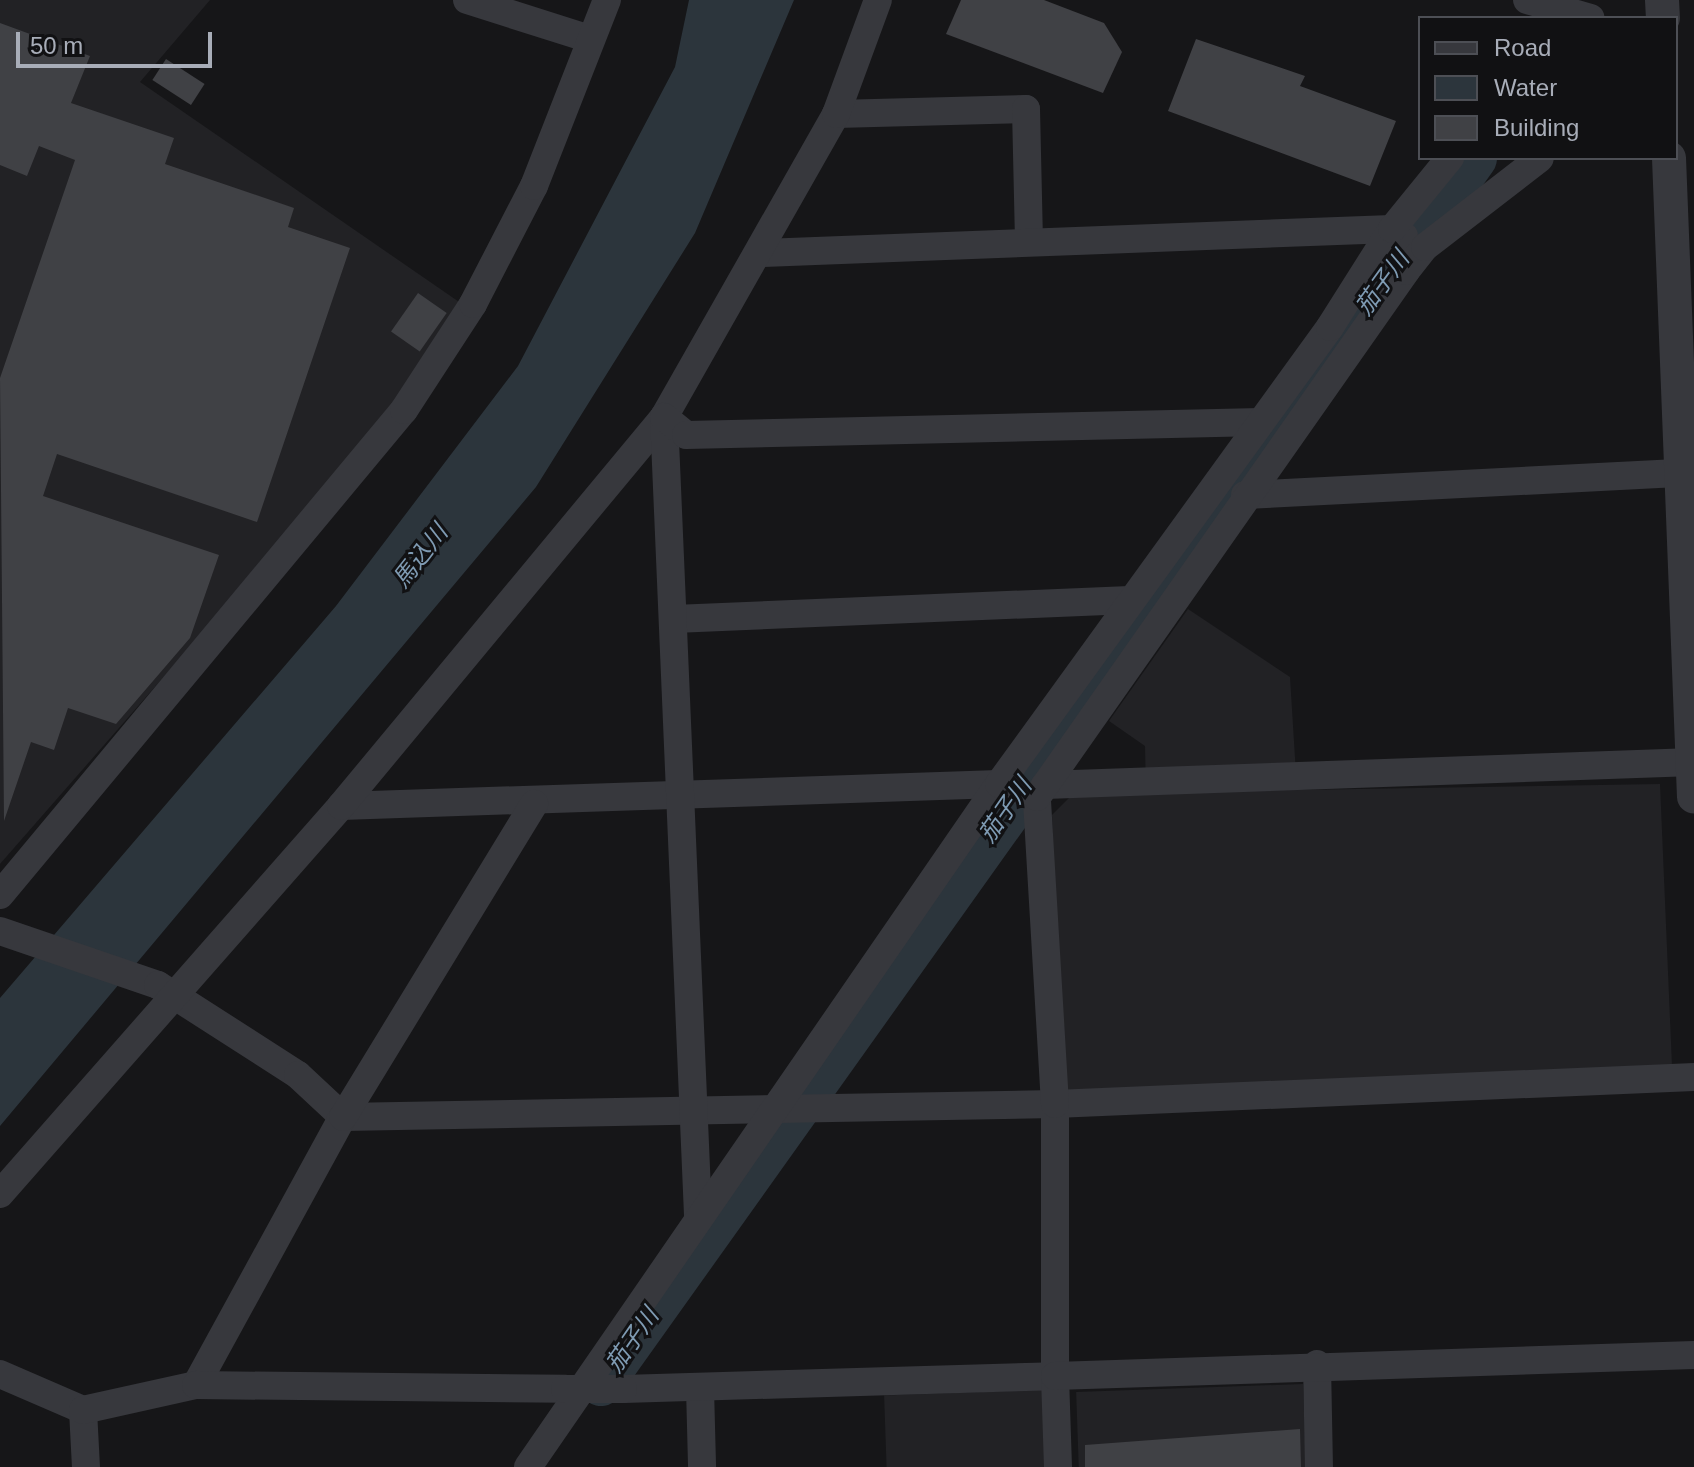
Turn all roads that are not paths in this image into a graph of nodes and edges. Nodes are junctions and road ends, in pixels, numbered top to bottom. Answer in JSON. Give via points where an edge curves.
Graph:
{"nodes":[{"id":1,"x":467,"y":0,"type":"edge"},
{"id":2,"x":607,"y":0,"type":"edge"},
{"id":3,"x":878,"y":0,"type":"edge"},
{"id":4,"x":1527,"y":0,"type":"edge"},
{"id":5,"x":1575,"y":16,"type":"edge"},
{"id":6,"x":590,"y":39,"type":"junction"},
{"id":7,"x":836,"y":114,"type":"junction"},
{"id":8,"x":1448,"y":160,"type":"edge"},
{"id":9,"x":1537,"y":160,"type":"edge"},
{"id":10,"x":1669,"y":160,"type":"edge"},
{"id":11,"x":1392,"y":229,"type":"junction"},
{"id":12,"x":1029,"y":240,"type":"junction"},
{"id":13,"x":1425,"y":247,"type":"junction"},
{"id":14,"x":763,"y":253,"type":"junction"},
{"id":15,"x":664,"y":417,"type":"junction"},
{"id":16,"x":1261,"y":422,"type":"junction"},
{"id":17,"x":1682,"y":473,"type":"junction"},
{"id":18,"x":1245,"y":495,"type":"junction"},
{"id":19,"x":1130,"y":600,"type":"junction"},
{"id":20,"x":674,"y":619,"type":"junction"},
{"id":21,"x":1693,"y":762,"type":"edge"},
{"id":22,"x":999,"y":784,"type":"junction"},
{"id":23,"x":1037,"y":794,"type":"junction"},
{"id":24,"x":683,"y":796,"type":"junction"},
{"id":25,"x":1694,"y":797,"type":"edge"},
{"id":26,"x":534,"y":804,"type":"junction"},
{"id":27,"x":341,"y":806,"type":"junction"},
{"id":28,"x":0,"y":895,"type":"edge"},
{"id":29,"x":0,"y":931,"type":"edge"},
{"id":30,"x":165,"y":989,"type":"junction"},
{"id":31,"x":1694,"y":1077,"type":"edge"},
{"id":32,"x":1055,"y":1104,"type":"junction"},
{"id":33,"x":772,"y":1112,"type":"junction"},
{"id":34,"x":689,"y":1113,"type":"junction"},
{"id":35,"x":343,"y":1117,"type":"junction"},
{"id":36,"x":0,"y":1194,"type":"edge"},
{"id":37,"x":698,"y":1215,"type":"junction"},
{"id":38,"x":1694,"y":1355,"type":"edge"},
{"id":39,"x":1317,"y":1364,"type":"junction"},
{"id":40,"x":0,"y":1374,"type":"edge"},
{"id":41,"x":1055,"y":1376,"type":"junction"},
{"id":42,"x":196,"y":1385,"type":"junction"},
{"id":43,"x":700,"y":1388,"type":"junction"},
{"id":44,"x":83,"y":1410,"type":"junction"},
{"id":45,"x":86,"y":1467,"type":"edge"},
{"id":46,"x":528,"y":1467,"type":"edge"},
{"id":47,"x":702,"y":1467,"type":"edge"},
{"id":48,"x":1058,"y":1467,"type":"edge"},
{"id":49,"x":1319,"y":1467,"type":"edge"}],
"edges":[{"from":1,"to":6,"type":"street"},
{"from":2,"to":6,"type":"street"},
{"from":3,"to":7,"type":"street"},
{"from":4,"to":5,"type":"street"},
{"from":6,"to":28,"type":"street","via":[[534,186],[473,304],[404,410]]},
{"from":7,"to":12,"type":"street","via":[[1026,109]]},
{"from":7,"to":14,"type":"street"},
{"from":8,"to":11,"type":"street"},
{"from":9,"to":13,"type":"street"},
{"from":10,"to":17,"type":"street"},
{"from":11,"to":12,"type":"street"},
{"from":11,"to":13,"type":"street"},
{"from":11,"to":16,"type":"street"},
{"from":12,"to":14,"type":"street"},
{"from":13,"to":18,"type":"street"},
{"from":14,"to":15,"type":"street"},
{"from":15,"to":16,"type":"street","via":[[686,435]]},
{"from":15,"to":20,"type":"street"},
{"from":15,"to":27,"type":"street"},
{"from":16,"to":19,"type":"street"},
{"from":17,"to":18,"type":"street"},
{"from":17,"to":21,"type":"street"},
{"from":18,"to":23,"type":"street"},
{"from":19,"to":20,"type":"street"},
{"from":19,"to":22,"type":"street"},
{"from":20,"to":24,"type":"street"},
{"from":21,"to":23,"type":"street"},
{"from":21,"to":25,"type":"street"},
{"from":22,"to":23,"type":"street"},
{"from":22,"to":24,"type":"street"},
{"from":22,"to":33,"type":"street"},
{"from":23,"to":32,"type":"street"},
{"from":24,"to":26,"type":"street"},
{"from":24,"to":34,"type":"street"},
{"from":26,"to":27,"type":"street"},
{"from":26,"to":35,"type":"street"},
{"from":27,"to":30,"type":"street"},
{"from":29,"to":30,"type":"street"},
{"from":30,"to":35,"type":"street","via":[[298,1075]]},
{"from":30,"to":36,"type":"street"},
{"from":31,"to":32,"type":"street"},
{"from":32,"to":33,"type":"street"},
{"from":32,"to":41,"type":"street"},
{"from":33,"to":34,"type":"street"},
{"from":33,"to":37,"type":"street"},
{"from":34,"to":35,"type":"street"},
{"from":34,"to":37,"type":"street"},
{"from":35,"to":42,"type":"street"},
{"from":37,"to":46,"type":"street"},
{"from":38,"to":39,"type":"street"},
{"from":39,"to":41,"type":"street"},
{"from":39,"to":49,"type":"street"},
{"from":40,"to":44,"type":"street"},
{"from":41,"to":43,"type":"street"},
{"from":41,"to":48,"type":"street"},
{"from":42,"to":43,"type":"street","bridge":true},
{"from":42,"to":44,"type":"street"},
{"from":43,"to":47,"type":"street"},
{"from":44,"to":45,"type":"street"}]}
